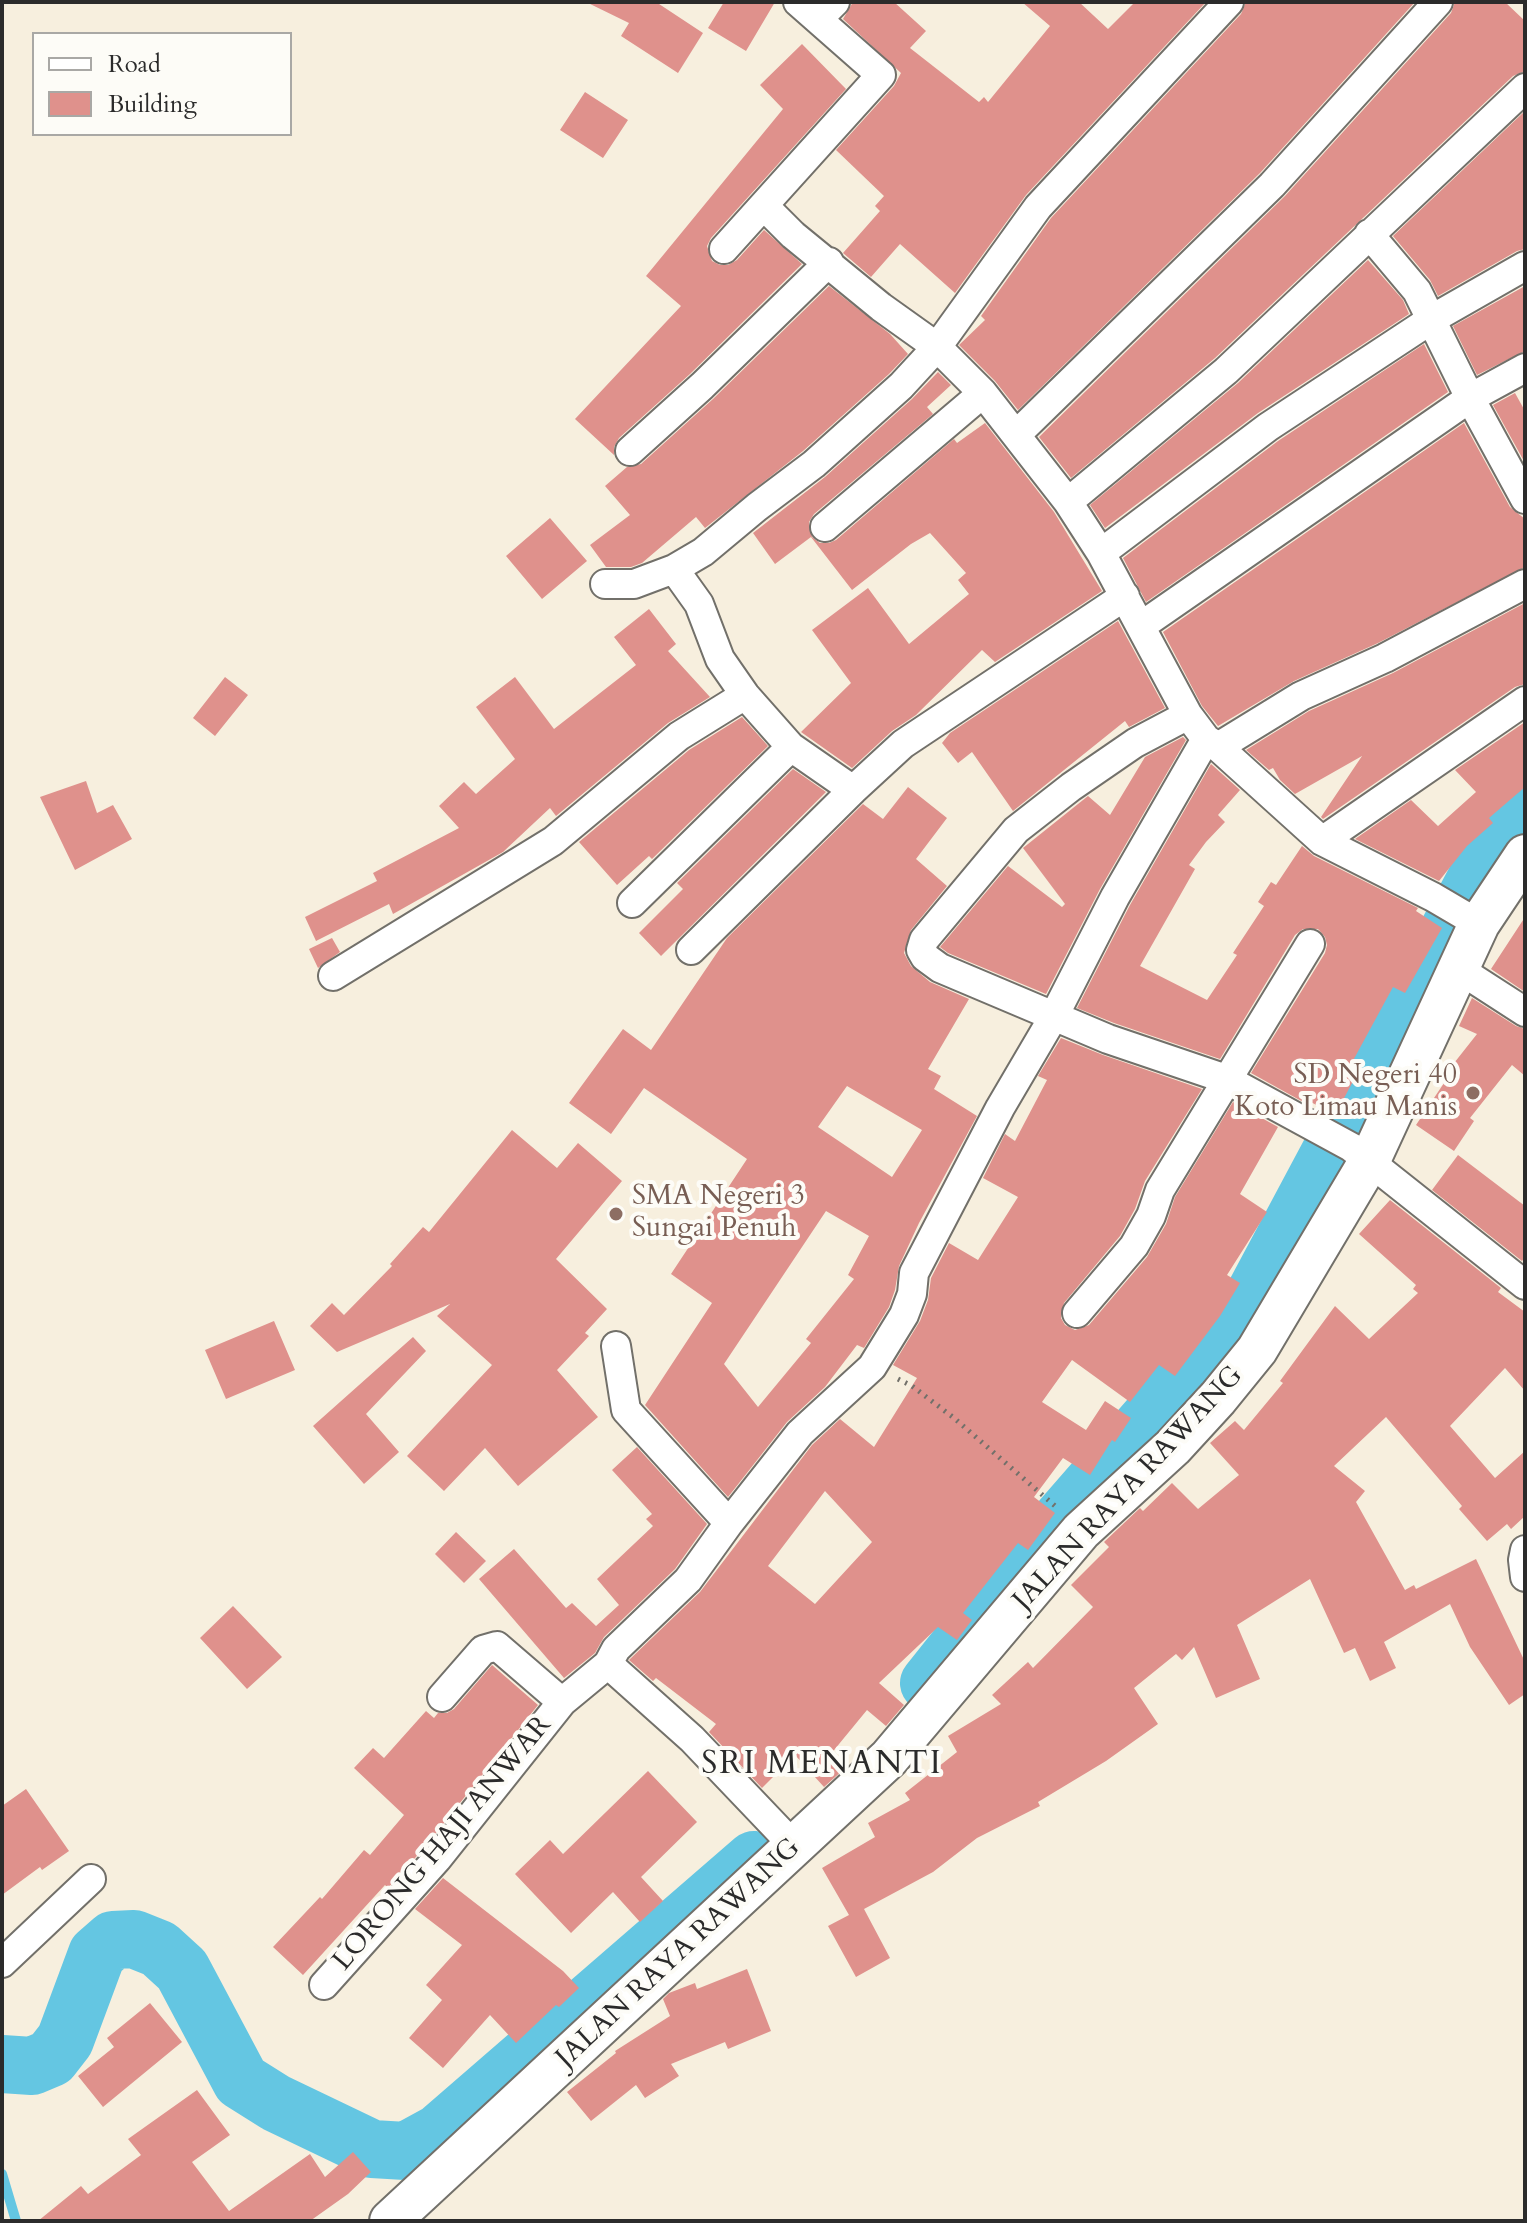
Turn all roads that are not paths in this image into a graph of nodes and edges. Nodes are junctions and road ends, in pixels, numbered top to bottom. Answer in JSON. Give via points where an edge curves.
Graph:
{"nodes":[{"id":1,"x":1229,"y":2,"type":"edge"},
{"id":2,"x":1438,"y":2,"type":"edge"},
{"id":3,"x":817,"y":8,"type":"edge"},
{"id":4,"x":1525,"y":88,"type":"edge"},
{"id":5,"x":764,"y":206,"type":"junction"},
{"id":6,"x":1369,"y":234,"type":"junction"},
{"id":7,"x":724,"y":249,"type":"dead end"},
{"id":8,"x":829,"y":262,"type":"junction"},
{"id":9,"x":1525,"y":266,"type":"edge"},
{"id":10,"x":1432,"y":319,"type":"junction"},
{"id":11,"x":937,"y":347,"type":"junction"},
{"id":12,"x":1525,"y":368,"type":"edge"},
{"id":13,"x":983,"y":393,"type":"junction"},
{"id":14,"x":1470,"y":398,"type":"junction"},
{"id":15,"x":1017,"y":434,"type":"junction"},
{"id":16,"x":630,"y":451,"type":"dead end"},
{"id":17,"x":1525,"y":499,"type":"edge"},
{"id":18,"x":1068,"y":502,"type":"junction"},
{"id":19,"x":825,"y":527,"type":"dead end"},
{"id":20,"x":1101,"y":553,"type":"junction"},
{"id":21,"x":674,"y":569,"type":"junction"},
{"id":22,"x":605,"y":584,"type":"dead end"},
{"id":23,"x":1525,"y":584,"type":"edge"},
{"id":24,"x":1125,"y":596,"type":"junction"},
{"id":25,"x":1141,"y":626,"type":"junction"},
{"id":26,"x":745,"y":695,"type":"junction"},
{"id":27,"x":1525,"y":701,"type":"edge"},
{"id":28,"x":1188,"y":715,"type":"junction"},
{"id":29,"x":1212,"y":743,"type":"junction"},
{"id":30,"x":791,"y":747,"type":"junction"},
{"id":31,"x":853,"y":790,"type":"junction"},
{"id":32,"x":1322,"y":841,"type":"junction"},
{"id":33,"x":1525,"y":855,"type":"edge"},
{"id":34,"x":632,"y":903,"type":"dead end"},
{"id":35,"x":1472,"y":921,"type":"junction"},
{"id":36,"x":1310,"y":944,"type":"dead end"},
{"id":37,"x":691,"y":950,"type":"dead end"},
{"id":38,"x":1457,"y":968,"type":"junction"},
{"id":39,"x":333,"y":976,"type":"dead end"},
{"id":40,"x":1525,"y":1012,"type":"edge"},
{"id":41,"x":1054,"y":1016,"type":"junction"},
{"id":42,"x":1226,"y":1079,"type":"junction"},
{"id":43,"x":1360,"y":1154,"type":"junction"},
{"id":44,"x":1525,"y":1285,"type":"edge"},
{"id":45,"x":1077,"y":1313,"type":"dead end"},
{"id":46,"x":616,"y":1346,"type":"dead end"},
{"id":47,"x":729,"y":1523,"type":"junction"},
{"id":48,"x":1525,"y":1550,"type":"edge"},
{"id":49,"x":1525,"y":1577,"type":"edge"},
{"id":50,"x":608,"y":1664,"type":"junction"},
{"id":51,"x":442,"y":1697,"type":"dead end"},
{"id":52,"x":562,"y":1702,"type":"junction"},
{"id":53,"x":783,"y":1834,"type":"junction"},
{"id":54,"x":91,"y":1879,"type":"dead end"},
{"id":55,"x":2,"y":1963,"type":"edge"},
{"id":56,"x":324,"y":1985,"type":"dead end"},
{"id":57,"x":390,"y":2221,"type":"edge"}],
"edges":[{"from":1,"to":11,"type":"street","via":[[1038,207]]},
{"from":2,"to":15,"type":"street","via":[[1272,185]]},
{"from":3,"to":5,"type":"street","via":[[881,75]]},
{"from":4,"to":6,"type":"street"},
{"from":5,"to":7,"type":"street"},
{"from":5,"to":8,"type":"street"},
{"from":6,"to":10,"type":"street","via":[[1417,291]]},
{"from":6,"to":18,"type":"street","via":[[1226,371]]},
{"from":8,"to":11,"type":"street"},
{"from":8,"to":16,"type":"street"},
{"from":9,"to":10,"type":"street"},
{"from":10,"to":14,"type":"street"},
{"from":10,"to":20,"type":"street","via":[[1268,427]]},
{"from":11,"to":13,"type":"street"},
{"from":11,"to":21,"type":"street","via":[[814,464]]},
{"from":12,"to":14,"type":"street"},
{"from":13,"to":15,"type":"street"},
{"from":13,"to":19,"type":"street"},
{"from":14,"to":17,"type":"street"},
{"from":14,"to":25,"type":"street"},
{"from":15,"to":18,"type":"street"},
{"from":18,"to":20,"type":"street"},
{"from":20,"to":24,"type":"street"},
{"from":21,"to":22,"type":"street","via":[[634,584]]},
{"from":21,"to":26,"type":"street","via":[[699,604],[720,659]]},
{"from":23,"to":29,"type":"street"},
{"from":24,"to":25,"type":"street"},
{"from":24,"to":31,"type":"street","via":[[903,744]]},
{"from":25,"to":28,"type":"street"},
{"from":26,"to":30,"type":"street"},
{"from":26,"to":39,"type":"street","via":[[679,736],[553,841]]},
{"from":27,"to":32,"type":"street"},
{"from":28,"to":29,"type":"street"},
{"from":28,"to":41,"type":"street","via":[[1135,743],[1016,830],[924,940],[921,950],[940,968]]},
{"from":29,"to":32,"type":"street"},
{"from":29,"to":41,"type":"street","name":"LORONG HAJI ANWAR","via":[[1115,897]]},
{"from":30,"to":31,"type":"street"},
{"from":30,"to":34,"type":"street"},
{"from":31,"to":37,"type":"street"},
{"from":32,"to":35,"type":"street"},
{"from":33,"to":35,"type":"main road","name":"JALAN RAYA RAWANG"},
{"from":35,"to":38,"type":"main road","name":"JALAN RAYA RAWANG"},
{"from":36,"to":42,"type":"street"},
{"from":38,"to":40,"type":"street"},
{"from":38,"to":43,"type":"main road","name":"JALAN RAYA RAWANG"},
{"from":41,"to":42,"type":"street"},
{"from":41,"to":47,"type":"street","name":"LORONG HAJI ANWAR","via":[[926,1248],[904,1315],[872,1367],[800,1433]]},
{"from":42,"to":43,"type":"street"},
{"from":42,"to":45,"type":"street","via":[[1160,1190],[1134,1246]]},
{"from":43,"to":44,"type":"street"},
{"from":43,"to":53,"type":"main road","name":"JALAN RAYA RAWANG","via":[[1257,1350],[1218,1398],[1081,1531],[889,1758]]},
{"from":46,"to":47,"type":"street","via":[[626,1410]]},
{"from":47,"to":50,"type":"street","name":"LORONG HAJI ANWAR","via":[[688,1580],[616,1649]]},
{"from":48,"to":49,"type":"street"},
{"from":50,"to":52,"type":"street","name":"LORONG HAJI ANWAR"},
{"from":50,"to":53,"type":"street","via":[[692,1739]]},
{"from":51,"to":52,"type":"street","name":"LORONG HAJI ANWAR","via":[[483,1650],[497,1646]]},
{"from":52,"to":56,"type":"street","name":"LORONG HAJI ANWAR","via":[[437,1859]]},
{"from":53,"to":57,"type":"main road","name":"JALAN RAYA RAWANG"},
{"from":54,"to":55,"type":"street"}]}
